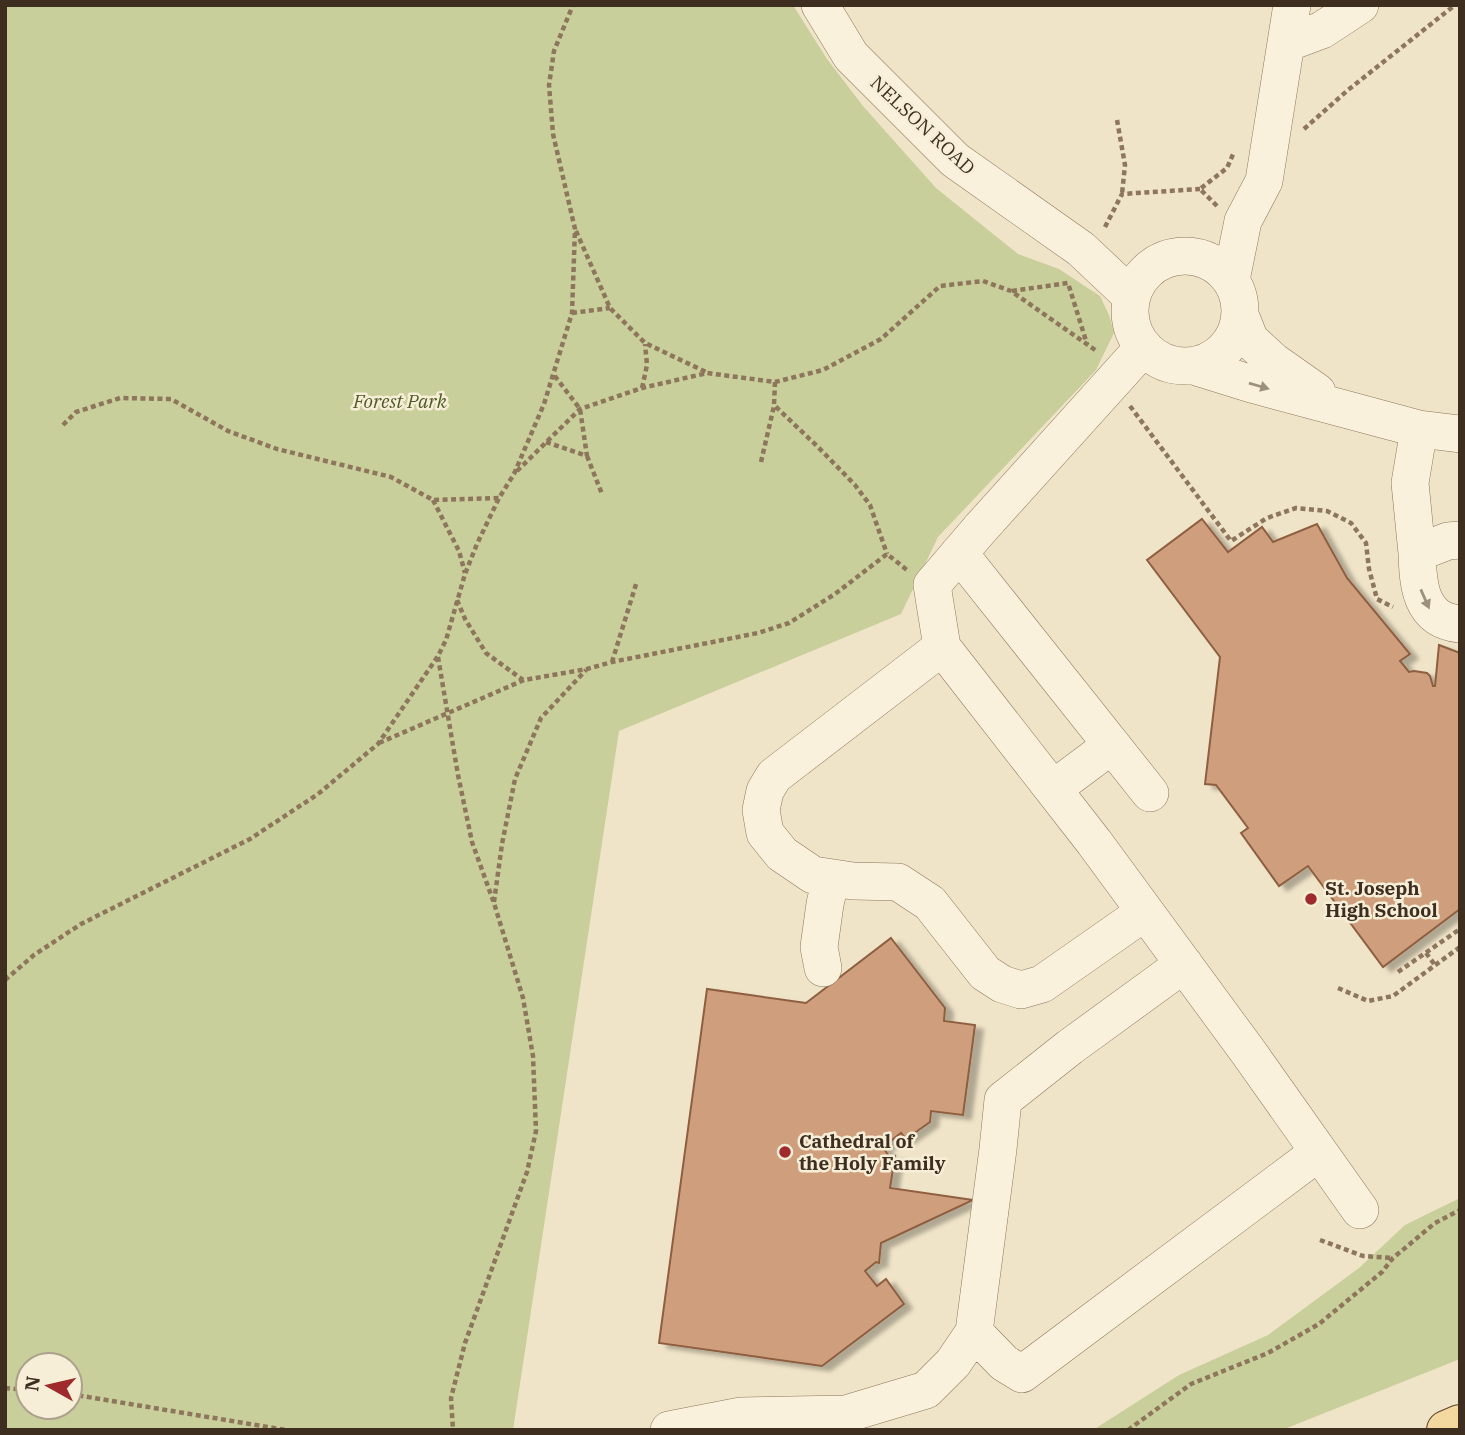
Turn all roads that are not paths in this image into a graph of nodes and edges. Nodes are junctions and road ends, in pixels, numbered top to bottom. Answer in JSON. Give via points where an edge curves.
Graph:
{"nodes":[{"id":1,"x":820,"y":5,"type":"edge"},
{"id":2,"x":1293,"y":5,"type":"edge"},
{"id":3,"x":1360,"y":5,"type":"edge"},
{"id":4,"x":1287,"y":43,"type":"junction"},
{"id":5,"x":1217,"y":270,"type":"junction"},
{"id":6,"x":1142,"y":282,"type":"junction"},
{"id":7,"x":1240,"y":315,"type":"junction"},
{"id":8,"x":1194,"y":366,"type":"junction"},
{"id":9,"x":1127,"y":367,"type":"junction"},
{"id":10,"x":1338,"y":407,"type":"junction"},
{"id":11,"x":1419,"y":429,"type":"junction"},
{"id":12,"x":1460,"y":435,"type":"edge"},
{"id":13,"x":1460,"y":540,"type":"edge"},
{"id":14,"x":959,"y":553,"type":"junction"},
{"id":15,"x":1417,"y":553,"type":"junction"},
{"id":16,"x":1460,"y":624,"type":"edge"},
{"id":17,"x":942,"y":647,"type":"junction"},
{"id":18,"x":1112,"y":745,"type":"junction"},
{"id":19,"x":1053,"y":789,"type":"junction"},
{"id":20,"x":1150,"y":793,"type":"dead end"},
{"id":21,"x":831,"y":878,"type":"junction"},
{"id":22,"x":1145,"y":912,"type":"junction"},
{"id":23,"x":1184,"y":964,"type":"junction"},
{"id":24,"x":823,"y":968,"type":"dead end"},
{"id":25,"x":1319,"y":1152,"type":"junction"},
{"id":26,"x":1360,"y":1210,"type":"dead end"},
{"id":27,"x":974,"y":1332,"type":"junction"},
{"id":28,"x":1460,"y":1424,"type":"edge"},
{"id":29,"x":670,"y":1430,"type":"edge"},
{"id":30,"x":1446,"y":1430,"type":"edge"}],
"edges":[{"from":1,"to":6,"type":"street","name":"NELSON ROAD","via":[[851,56],[955,160],[1081,249]]},
{"from":2,"to":4,"type":"street"},
{"from":3,"to":4,"type":"street","via":[[1322,30]]},
{"from":4,"to":5,"type":"street","via":[[1264,181],[1231,215]]},
{"from":5,"to":6,"type":"street","via":[[1186,256],[1168,259]]},
{"from":5,"to":7,"type":"street","via":[[1238,296]]},
{"from":6,"to":9,"type":"street","via":[[1130,314],[1134,331]]},
{"from":7,"to":8,"type":"street","via":[[1226,349]]},
{"from":7,"to":10,"type":"street","via":[[1250,341]]},
{"from":8,"to":9,"type":"street","via":[[1175,366],[1158,359]]},
{"from":8,"to":10,"type":"street","one_way":true},
{"from":9,"to":14,"type":"street"},
{"from":10,"to":11,"type":"street"},
{"from":11,"to":12,"type":"street"},
{"from":11,"to":15,"type":"street","via":[[1410,483]]},
{"from":13,"to":15,"type":"street"},
{"from":14,"to":17,"type":"street","via":[[932,585]]},
{"from":14,"to":18,"type":"street"},
{"from":15,"to":16,"type":"street","one_way":true,"via":[[1419,585],[1429,610]]},
{"from":17,"to":19,"type":"street"},
{"from":17,"to":21,"type":"street","via":[[774,776],[765,791],[761,810],[765,833],[782,853],[813,875]]},
{"from":18,"to":19,"type":"street"},
{"from":18,"to":20,"type":"street"},
{"from":19,"to":22,"type":"street"},
{"from":21,"to":22,"type":"street","via":[[898,882],[930,904],[985,973],[1021,990],[1042,984]]},
{"from":21,"to":24,"type":"street","via":[[819,947]]},
{"from":22,"to":23,"type":"street"},
{"from":23,"to":25,"type":"street"},
{"from":23,"to":27,"type":"street","via":[[1003,1100]]},
{"from":25,"to":26,"type":"street"},
{"from":25,"to":27,"type":"street","via":[[1022,1374],[1004,1363]]},
{"from":27,"to":29,"type":"street","via":[[953,1363],[926,1390],[846,1413],[740,1416]]},
{"from":28,"to":30,"type":"main road"}]}
